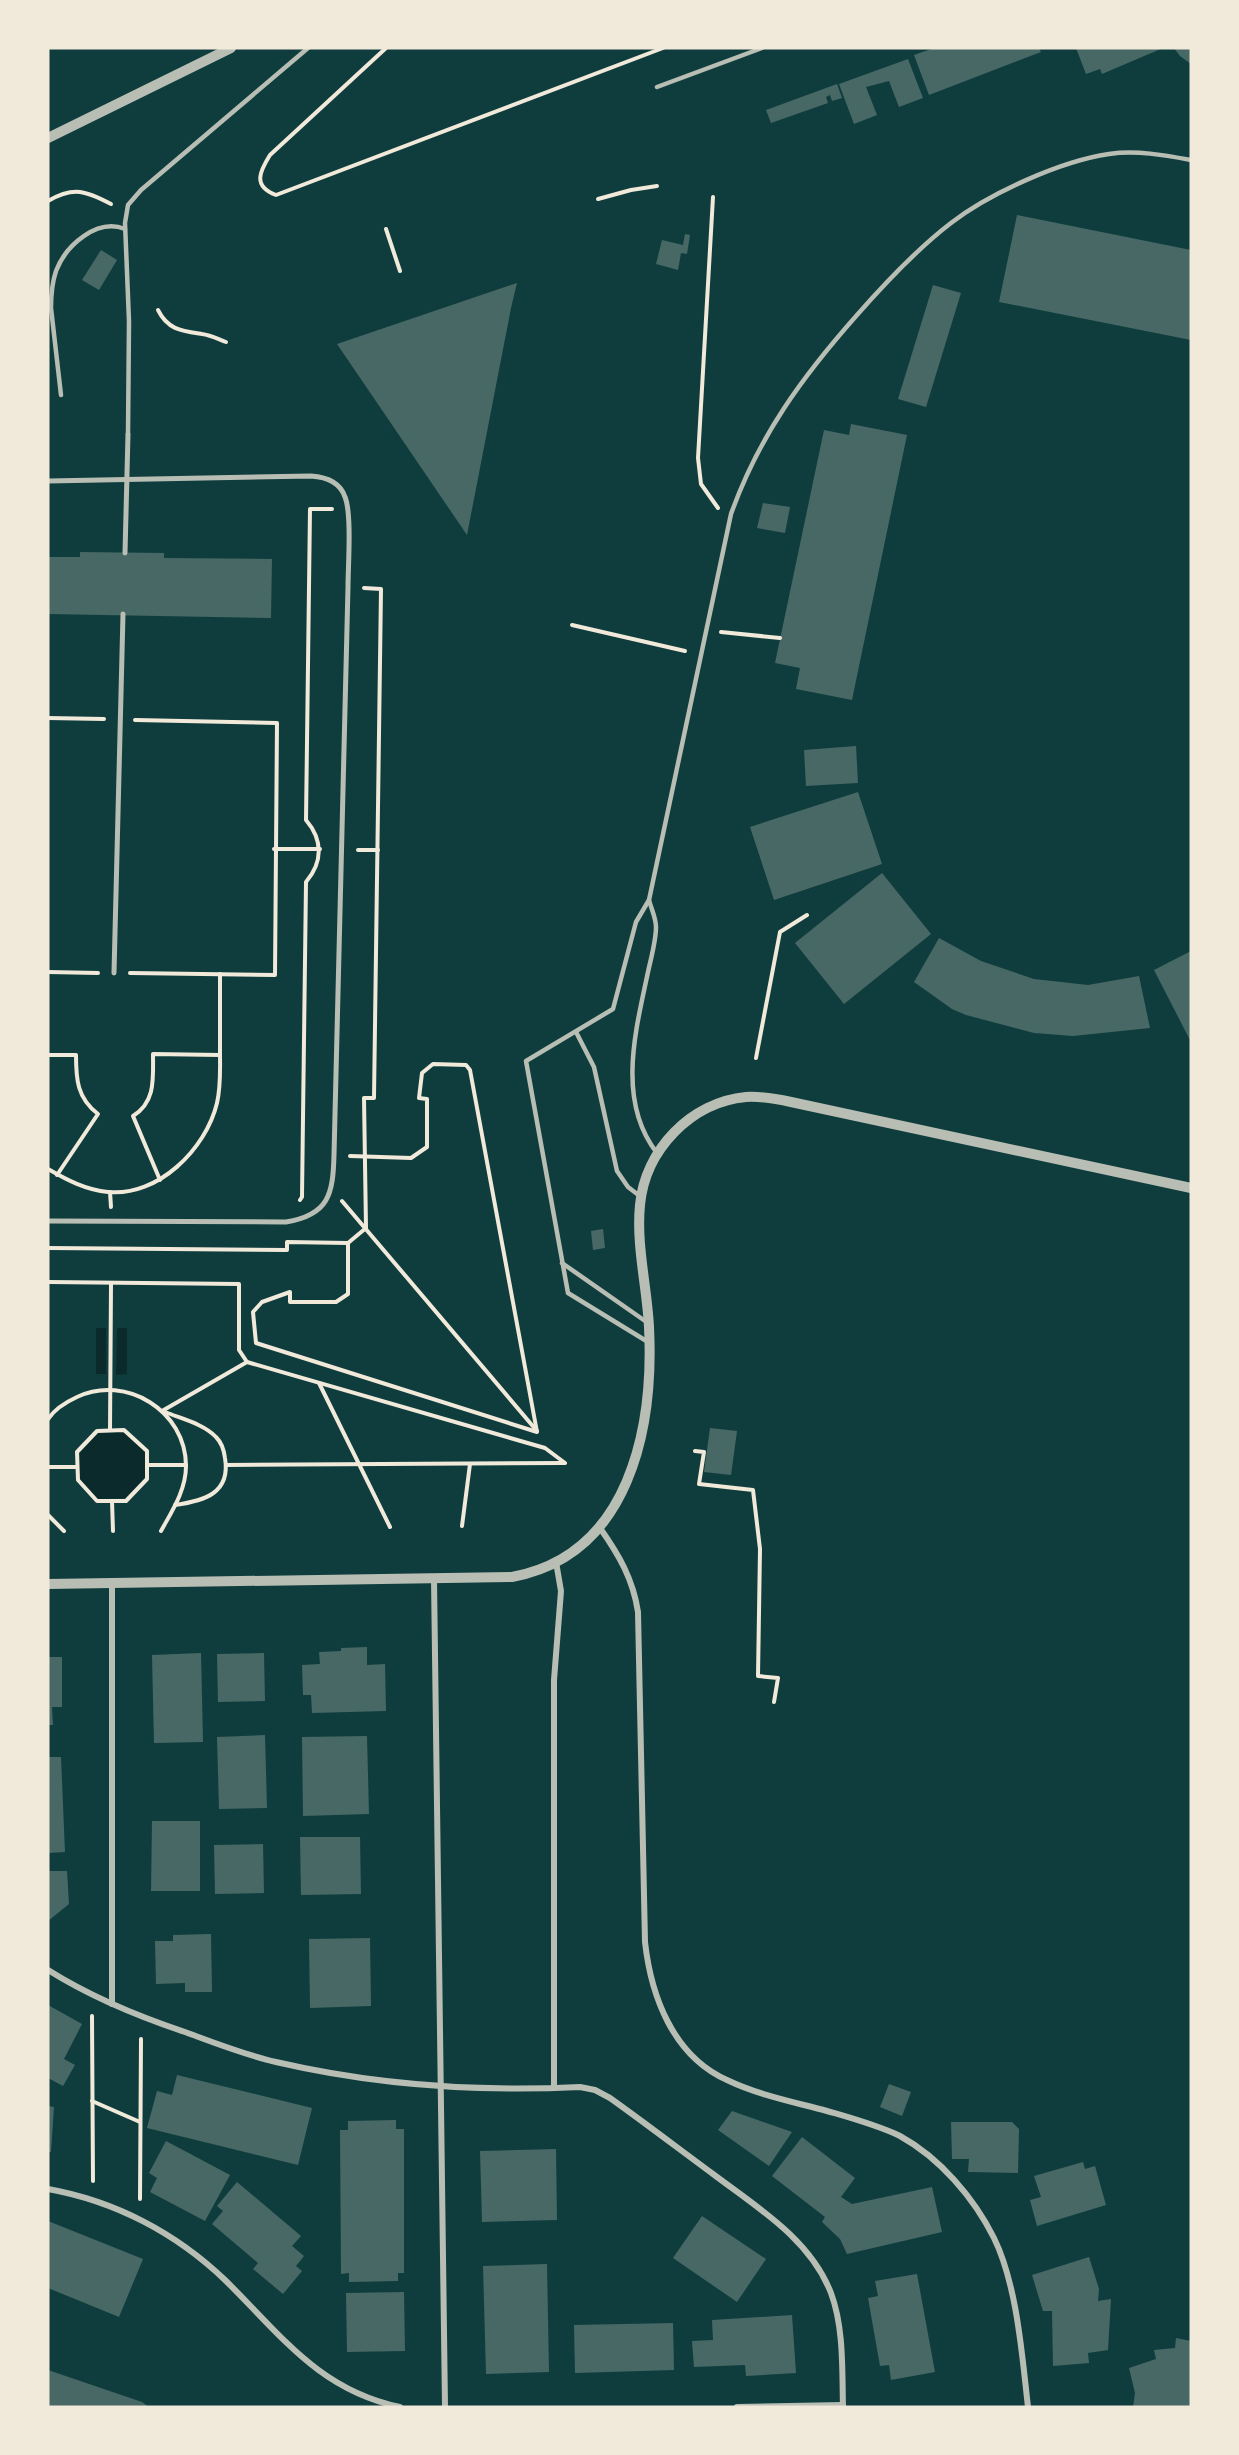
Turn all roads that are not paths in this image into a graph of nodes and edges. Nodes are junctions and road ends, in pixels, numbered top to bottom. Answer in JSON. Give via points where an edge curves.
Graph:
{"nodes":[{"id":1,"x":231,"y":48,"type":"edge"},
{"id":2,"x":308,"y":48,"type":"edge"},
{"id":3,"x":762,"y":48,"type":"edge"},
{"id":4,"x":657,"y":87,"type":"dead end"},
{"id":5,"x":48,"y":138,"type":"edge"},
{"id":6,"x":1191,"y":160,"type":"edge"},
{"id":7,"x":125,"y":230,"type":"junction"},
{"id":8,"x":61,"y":394,"type":"dead end"},
{"id":9,"x":128,"y":434,"type":"joint"},
{"id":10,"x":127,"y":480,"type":"junction"},
{"id":11,"x":48,"y":481,"type":"edge"},
{"id":12,"x":125,"y":553,"type":"dead end"},
{"id":13,"x":123,"y":614,"type":"dead end"},
{"id":14,"x":649,"y":900,"type":"junction"},
{"id":15,"x":114,"y":973,"type":"road end"},
{"id":16,"x":576,"y":1032,"type":"junction"},
{"id":17,"x":658,"y":1153,"type":"junction"},
{"id":18,"x":1191,"y":1188,"type":"edge"},
{"id":19,"x":641,"y":1197,"type":"junction"},
{"id":20,"x":48,"y":1221,"type":"edge"},
{"id":21,"x":562,"y":1263,"type":"junction"},
{"id":22,"x":649,"y":1323,"type":"junction"},
{"id":23,"x":650,"y":1343,"type":"junction"},
{"id":24,"x":600,"y":1528,"type":"junction"},
{"id":25,"x":556,"y":1562,"type":"junction"},
{"id":26,"x":434,"y":1578,"type":"junction"},
{"id":27,"x":112,"y":1583,"type":"junction"},
{"id":28,"x":48,"y":1584,"type":"edge"},
{"id":29,"x":48,"y":1970,"type":"edge"},
{"id":30,"x":112,"y":2004,"type":"junction"},
{"id":31,"x":441,"y":2087,"type":"junction"},
{"id":32,"x":554,"y":2088,"type":"junction"},
{"id":33,"x":48,"y":2189,"type":"edge"},
{"id":34,"x":843,"y":2406,"type":"edge"},
{"id":35,"x":400,"y":2407,"type":"edge"},
{"id":36,"x":445,"y":2407,"type":"edge"},
{"id":37,"x":737,"y":2407,"type":"edge"},
{"id":38,"x":1028,"y":2407,"type":"edge"}],
"edges":[{"from":1,"to":5,"type":"street"},
{"from":2,"to":7,"type":"lane","via":[[141,190],[126,212]]},
{"from":3,"to":4,"type":"lane"},
{"from":6,"to":14,"type":"lane","via":[[1130,153],[1091,158],[1001,193],[951,223],[918,252],[872,298],[795,390],[754,457],[731,514]]},
{"from":7,"to":8,"type":"lane","via":[[112,225],[91,232],[70,248],[57,270],[51,308]]},
{"from":7,"to":9,"type":"lane"},
{"from":9,"to":10,"type":"street"},
{"from":10,"to":11,"type":"street"},
{"from":10,"to":12,"type":"street"},
{"from":10,"to":20,"type":"street","via":[[320,477],[334,482],[345,496],[348,587],[332,1189],[327,1200],[309,1216],[286,1222]]},
{"from":13,"to":15,"type":"street"},
{"from":14,"to":16,"type":"lane","via":[[636,922],[613,1009]]},
{"from":14,"to":17,"type":"lane","via":[[656,926],[632,1065],[641,1123]]},
{"from":16,"to":19,"type":"lane","via":[[594,1067],[617,1171]]},
{"from":16,"to":21,"type":"lane","via":[[526,1061]]},
{"from":17,"to":18,"type":"street","via":[[698,1113],[727,1100],[752,1097],[791,1102]]},
{"from":17,"to":19,"type":"street","via":[[647,1173]]},
{"from":19,"to":22,"type":"street","via":[[639,1218]]},
{"from":21,"to":22,"type":"lane"},
{"from":21,"to":23,"type":"lane","via":[[568,1293]]},
{"from":22,"to":23,"type":"street"},
{"from":23,"to":24,"type":"street","via":[[649,1389],[640,1441],[624,1488]]},
{"from":24,"to":25,"type":"street"},
{"from":24,"to":38,"type":"street","via":[[624,1564],[638,1612],[645,1942],[655,1994],[667,2021],[707,2069],[727,2081],[897,2135],[929,2155],[965,2194],[1003,2260],[1019,2336]]},
{"from":25,"to":26,"type":"street","via":[[512,1577]]},
{"from":25,"to":32,"type":"street","via":[[561,1591],[554,1680]]},
{"from":26,"to":27,"type":"street"},
{"from":26,"to":31,"type":"street"},
{"from":27,"to":28,"type":"street"},
{"from":27,"to":30,"type":"street"},
{"from":29,"to":30,"type":"street"},
{"from":30,"to":31,"type":"street","via":[[142,2018],[275,2062]]},
{"from":31,"to":32,"type":"street"},
{"from":31,"to":36,"type":"street"},
{"from":32,"to":34,"type":"street","via":[[588,2089],[610,2097],[768,2215],[805,2249],[825,2280],[836,2312]]},
{"from":33,"to":35,"type":"street","via":[[87,2198],[152,2225],[224,2279],[304,2361],[353,2391]]},
{"from":34,"to":37,"type":"street"}]}
